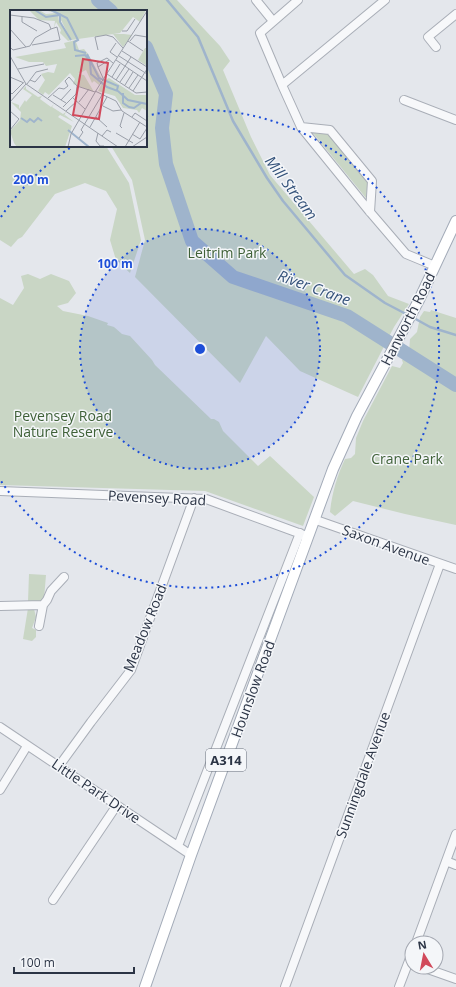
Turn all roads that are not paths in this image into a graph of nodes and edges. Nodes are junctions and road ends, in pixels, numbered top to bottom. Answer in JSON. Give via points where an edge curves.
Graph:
{"nodes":[{"id":1,"x":256,"y":0,"type":"edge"},
{"id":2,"x":298,"y":0,"type":"edge"},
{"id":3,"x":385,"y":0,"type":"edge"},
{"id":4,"x":456,"y":14,"type":"edge"},
{"id":5,"x":273,"y":21,"type":"junction"},
{"id":6,"x":436,"y":47,"type":"dead end"},
{"id":7,"x":282,"y":85,"type":"junction"},
{"id":8,"x":404,"y":100,"type":"dead end"},
{"id":9,"x":456,"y":120,"type":"edge"},
{"id":10,"x":302,"y":127,"type":"junction"},
{"id":11,"x":370,"y":212,"type":"junction"},
{"id":12,"x":456,"y":221,"type":"edge"},
{"id":13,"x":435,"y":266,"type":"junction"},
{"id":14,"x":357,"y":416,"type":"joint"},
{"id":15,"x":0,"y":491,"type":"edge"},
{"id":16,"x":194,"y":498,"type":"junction"},
{"id":17,"x":316,"y":520,"type":"junction"},
{"id":18,"x":305,"y":535,"type":"junction"},
{"id":19,"x":440,"y":564,"type":"junction"},
{"id":20,"x":456,"y":569,"type":"edge"},
{"id":21,"x":64,"y":577,"type":"dead end"},
{"id":22,"x":43,"y":605,"type":"junction"},
{"id":23,"x":0,"y":606,"type":"edge"},
{"id":24,"x":39,"y":626,"type":"dead end"},
{"id":25,"x":0,"y":727,"type":"edge"},
{"id":26,"x":27,"y":746,"type":"junction"},
{"id":27,"x":59,"y":766,"type":"junction"},
{"id":28,"x":0,"y":790,"type":"edge"},
{"id":29,"x":117,"y":805,"type":"junction"},
{"id":30,"x":456,"y":834,"type":"edge"},
{"id":31,"x":178,"y":846,"type":"junction"},
{"id":32,"x":191,"y":855,"type":"junction"},
{"id":33,"x":446,"y":861,"type":"junction"},
{"id":34,"x":456,"y":865,"type":"edge"},
{"id":35,"x":53,"y":900,"type":"dead end"},
{"id":36,"x":419,"y":935,"type":"edge"},
{"id":37,"x":404,"y":975,"type":"edge"},
{"id":38,"x":444,"y":975,"type":"edge"},
{"id":39,"x":456,"y":979,"type":"edge"},
{"id":40,"x":145,"y":987,"type":"edge"},
{"id":41,"x":285,"y":987,"type":"edge"},
{"id":42,"x":399,"y":987,"type":"edge"}],
"edges":[{"from":1,"to":5,"type":"street"},
{"from":2,"to":5,"type":"street"},
{"from":3,"to":7,"type":"street"},
{"from":4,"to":6,"type":"street","via":[[428,37]]},
{"from":5,"to":7,"type":"street","via":[[260,33]]},
{"from":7,"to":10,"type":"street"},
{"from":8,"to":9,"type":"street"},
{"from":10,"to":11,"type":"street"},
{"from":10,"to":11,"type":"street","via":[[330,130],[372,181]]},
{"from":11,"to":13,"type":"street","via":[[406,254]]},
{"from":12,"to":13,"type":"main road","name":"Hanworth Road","number":"A314"},
{"from":13,"to":14,"type":"main road","name":"Hanworth Road","number":"A314"},
{"from":14,"to":17,"type":"main road","name":"Hounslow Road","number":"A314","via":[[333,469]]},
{"from":15,"to":16,"type":"street","name":"Pevensey Road"},
{"from":16,"to":18,"type":"street","name":"Pevensey Road","via":[[206,499]]},
{"from":16,"to":27,"type":"street","name":"Meadow Road","via":[[131,670]]},
{"from":17,"to":18,"type":"main road","name":"Hounslow Road","number":"A314"},
{"from":17,"to":19,"type":"street","name":"Saxon Avenue"},
{"from":18,"to":31,"type":"street"},
{"from":18,"to":32,"type":"main road","name":"Hounslow Road","number":"A314"},
{"from":19,"to":20,"type":"street","name":"Saxon Avenue"},
{"from":19,"to":41,"type":"street","name":"Sunningdale Avenue"},
{"from":21,"to":22,"type":"street"},
{"from":22,"to":23,"type":"street"},
{"from":22,"to":24,"type":"street"},
{"from":25,"to":26,"type":"street","name":"Little Park Drive"},
{"from":26,"to":27,"type":"street","name":"Little Park Drive"},
{"from":26,"to":28,"type":"street"},
{"from":27,"to":29,"type":"street","name":"Little Park Drive"},
{"from":29,"to":31,"type":"street","name":"Little Park Drive"},
{"from":29,"to":35,"type":"street"},
{"from":30,"to":33,"type":"street"},
{"from":31,"to":32,"type":"street","name":"Little Park Drive"},
{"from":32,"to":40,"type":"main road","name":"Hounslow Road","number":"A314"},
{"from":33,"to":34,"type":"street"},
{"from":33,"to":36,"type":"street"},
{"from":37,"to":42,"type":"street"},
{"from":38,"to":39,"type":"street"}]}
